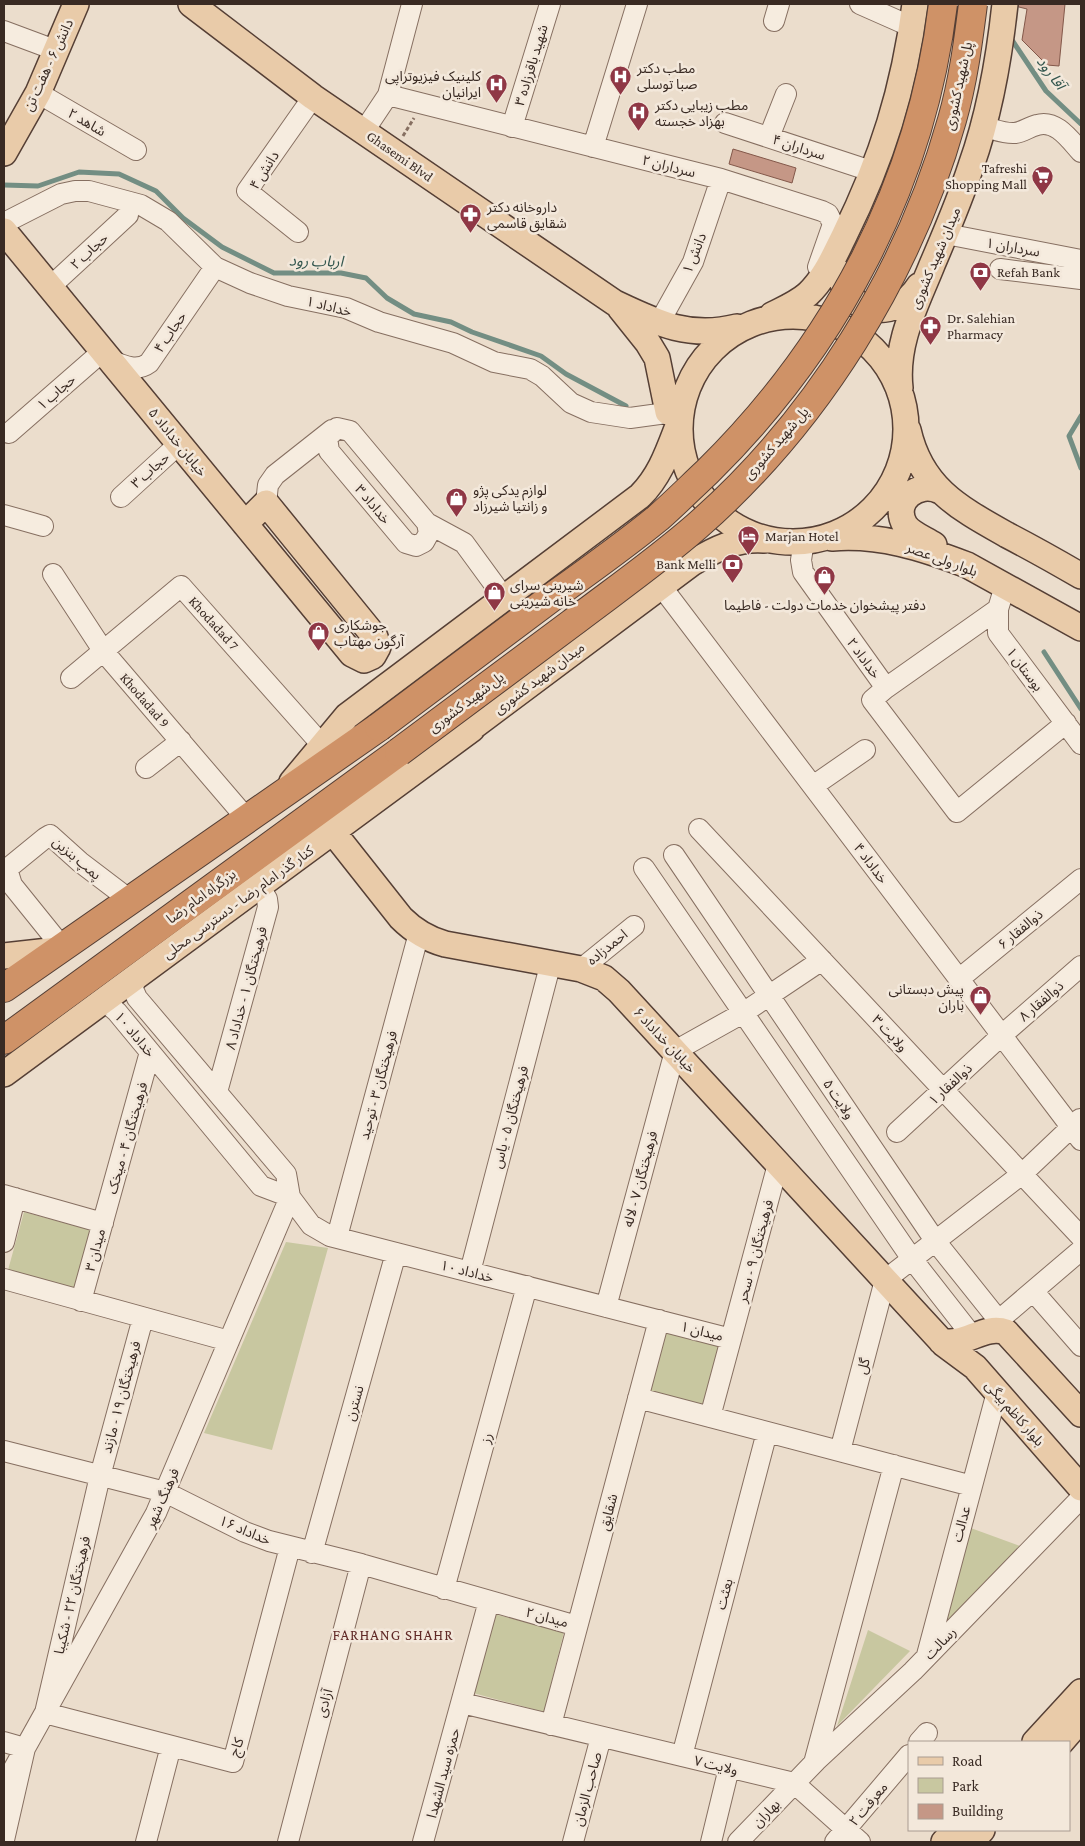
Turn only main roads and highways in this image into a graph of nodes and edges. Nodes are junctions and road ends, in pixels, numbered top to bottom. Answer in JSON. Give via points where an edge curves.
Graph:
{"nodes":[{"id":1,"x":76,"y":4,"type":"edge"},
{"id":2,"x":191,"y":4,"type":"edge"},
{"id":3,"x":942,"y":4,"type":"edge"},
{"id":4,"x":973,"y":4,"type":"edge"},
{"id":5,"x":1005,"y":4,"type":"edge"},
{"id":6,"x":914,"y":15,"type":"edge"},
{"id":7,"x":4,"y":153,"type":"edge"},
{"id":8,"x":856,"y":210,"type":"junction"},
{"id":9,"x":4,"y":231,"type":"edge"},
{"id":10,"x":936,"y":256,"type":"junction"},
{"id":11,"x":615,"y":302,"type":"junction"},
{"id":12,"x":754,"y":322,"type":"junction"},
{"id":13,"x":902,"y":403,"type":"junction"},
{"id":14,"x":677,"y":414,"type":"junction"},
{"id":15,"x":940,"y":491,"type":"junction"},
{"id":16,"x":630,"y":504,"type":"junction"},
{"id":17,"x":245,"y":524,"type":"junction"},
{"id":18,"x":812,"y":540,"type":"junction"},
{"id":19,"x":777,"y":541,"type":"junction"},
{"id":20,"x":692,"y":563,"type":"junction"},
{"id":21,"x":967,"y":565,"type":"junction"},
{"id":22,"x":1081,"y":576,"type":"edge"},
{"id":23,"x":1081,"y":628,"type":"edge"},
{"id":24,"x":352,"y":654,"type":"junction"},
{"id":25,"x":366,"y":702,"type":"junction"},
{"id":26,"x":472,"y":729,"type":"junction"},
{"id":27,"x":399,"y":752,"type":"joint"},
{"id":28,"x":281,"y":795,"type":"junction"},
{"id":29,"x":300,"y":824,"type":"junction"},
{"id":30,"x":333,"y":832,"type":"junction"},
{"id":31,"x":198,"y":899,"type":"junction"},
{"id":32,"x":60,"y":949,"type":"junction"},
{"id":33,"x":4,"y":956,"type":"edge"},
{"id":34,"x":4,"y":988,"type":"edge"},
{"id":35,"x":4,"y":1040,"type":"edge"},
{"id":36,"x":4,"y":1070,"type":"edge"},
{"id":37,"x":4,"y":1074,"type":"edge"},
{"id":38,"x":973,"y":1337,"type":"junction"},
{"id":39,"x":943,"y":1343,"type":"junction"},
{"id":40,"x":978,"y":1370,"type":"junction"},
{"id":41,"x":1081,"y":1414,"type":"edge"},
{"id":42,"x":1081,"y":1488,"type":"edge"},
{"id":43,"x":1081,"y":1692,"type":"edge"},
{"id":44,"x":1081,"y":1719,"type":"edge"},
{"id":45,"x":1036,"y":1741,"type":"edge"},
{"id":46,"x":1062,"y":1741,"type":"edge"},
{"id":47,"x":954,"y":1831,"type":"edge"},
{"id":48,"x":981,"y":1831,"type":"edge"},
{"id":49,"x":944,"y":1842,"type":"edge"},
{"id":50,"x":971,"y":1842,"type":"edge"}],
"edges":[{"from":1,"to":7,"type":"main road","name":"دانش ۶ - هفت تن","via":[[38,93]]},
{"from":2,"to":11,"type":"main road","name":"Ghasemi Blvd","via":[[313,97]]},
{"from":3,"to":28,"type":"highway","name":"پل شهید کشوری","bridge":true,"via":[[930,84],[896,188],[838,308],[792,377],[727,452],[658,517],[379,727]]},
{"from":4,"to":27,"type":"highway","name":"پل شهید کشوری","bridge":true,"via":[[963,77],[953,119],[927,195],[898,260],[835,372],[770,453],[699,525]]},
{"from":5,"to":10,"type":"main road","name":"میدان شهید کشوری","via":[[996,75],[984,127]]},
{"from":6,"to":8,"type":"main road","name":"میدان شهید کشوری","via":[[898,100],[874,172]]},
{"from":8,"to":10,"type":"main road","via":[[840,263],[840,274],[847,292],[861,305],[879,310],[906,301]]},
{"from":8,"to":12,"type":"main road","name":"میدان شهید کشوری","via":[[827,268],[807,295]]},
{"from":9,"to":17,"type":"main road","name":"خیابان خداداد ۵"},
{"from":10,"to":13,"type":"main road","name":"میدان شهید کشوری","via":[[904,334],[899,365]]},
{"from":11,"to":12,"type":"main road","via":[[660,323],[688,331],[720,332]]},
{"from":11,"to":14,"type":"main road","via":[[657,358]]},
{"from":12,"to":13,"type":"main road","name":"میدان شهید کشوری","via":[[782,316],[805,316],[848,330],[882,359],[894,377]]},
{"from":12,"to":14,"type":"main road","name":"میدان شهید کشوری","via":[[729,336],[704,359]]},
{"from":13,"to":15,"type":"main road","via":[[916,455]]},
{"from":13,"to":18,"type":"main road","name":"میدان شهید کشوری","via":[[906,429],[903,450],[888,490],[858,521],[839,532]]},
{"from":14,"to":16,"type":"main road","name":"میدان شهید کشوری","via":[[666,459],[656,477]]},
{"from":14,"to":19,"type":"main road","name":"میدان شهید کشوری","via":[[683,457],[704,498],[736,527]]},
{"from":15,"to":21,"type":"main road","via":[[926,487],[914,490],[905,500],[903,519],[911,531]]},
{"from":15,"to":22,"type":"main road","via":[[963,510]]},
{"from":16,"to":20,"type":"main road","via":[[661,494],[676,497],[690,505],[701,522],[703,532],[699,553]]},
{"from":16,"to":25,"type":"main road","name":"میدان شهید کشوری"},
{"from":17,"to":24,"type":"main road","name":"خیابان خداداد ۵"},
{"from":17,"to":24,"type":"main road","via":[[266,503],[375,637],[378,647],[373,656],[364,660]]},
{"from":18,"to":19,"type":"main road","name":"میدان شهید کشوری"},
{"from":18,"to":21,"type":"main road","name":"بلوار ولی عصر","via":[[873,537]]},
{"from":19,"to":20,"type":"main road","name":"میدان شهید کشوری","via":[[740,540]]},
{"from":20,"to":26,"type":"main road","name":"میدان شهید کشوری"},
{"from":21,"to":23,"type":"main road","name":"بلوار ولی عصر","via":[[1002,597]]},
{"from":24,"to":25,"type":"main road","name":"خیابان خداداد ۵","via":[[372,679]]},
{"from":25,"to":28,"type":"main road","name":"میدان شهید کشوری","via":[[347,716]]},
{"from":26,"to":29,"type":"main road","name":"میدان شهید کشوری","via":[[433,754]]},
{"from":26,"to":30,"type":"main road","name":"کنار گذر امام رضا - دسترسی محلی"},
{"from":27,"to":29,"type":"highway","name":"بزرگراه امام رضا"},
{"from":28,"to":32,"type":"highway"},
{"from":29,"to":31,"type":"highway","name":"بزرگراه امام رضا"},
{"from":30,"to":37,"type":"main road","name":"کنار گذر امام رضا - دسترسی محلی"},
{"from":30,"to":39,"type":"main road","name":"خیابان خداداد ۶","via":[[400,918],[419,933],[444,944],[580,969],[597,974],[612,984]]},
{"from":31,"to":35,"type":"highway","name":"بزرگراه امام رضا"},
{"from":31,"to":36,"type":"main road","via":[[135,961],[36,1034]]},
{"from":32,"to":33,"type":"main road"},
{"from":32,"to":34,"type":"highway"},
{"from":38,"to":39,"type":"main road","via":[[956,1343]]},
{"from":38,"to":40,"type":"main road"},
{"from":38,"to":41,"type":"main road","via":[[1006,1328]]},
{"from":39,"to":40,"type":"main road","name":"بلوار کاظم بیگی"},
{"from":40,"to":42,"type":"main road","name":"بلوار کاظم بیگی"},
{"from":43,"to":45,"type":"main road"},
{"from":44,"to":46,"type":"main road"},
{"from":47,"to":49,"type":"main road"},
{"from":48,"to":50,"type":"main road"}]}
